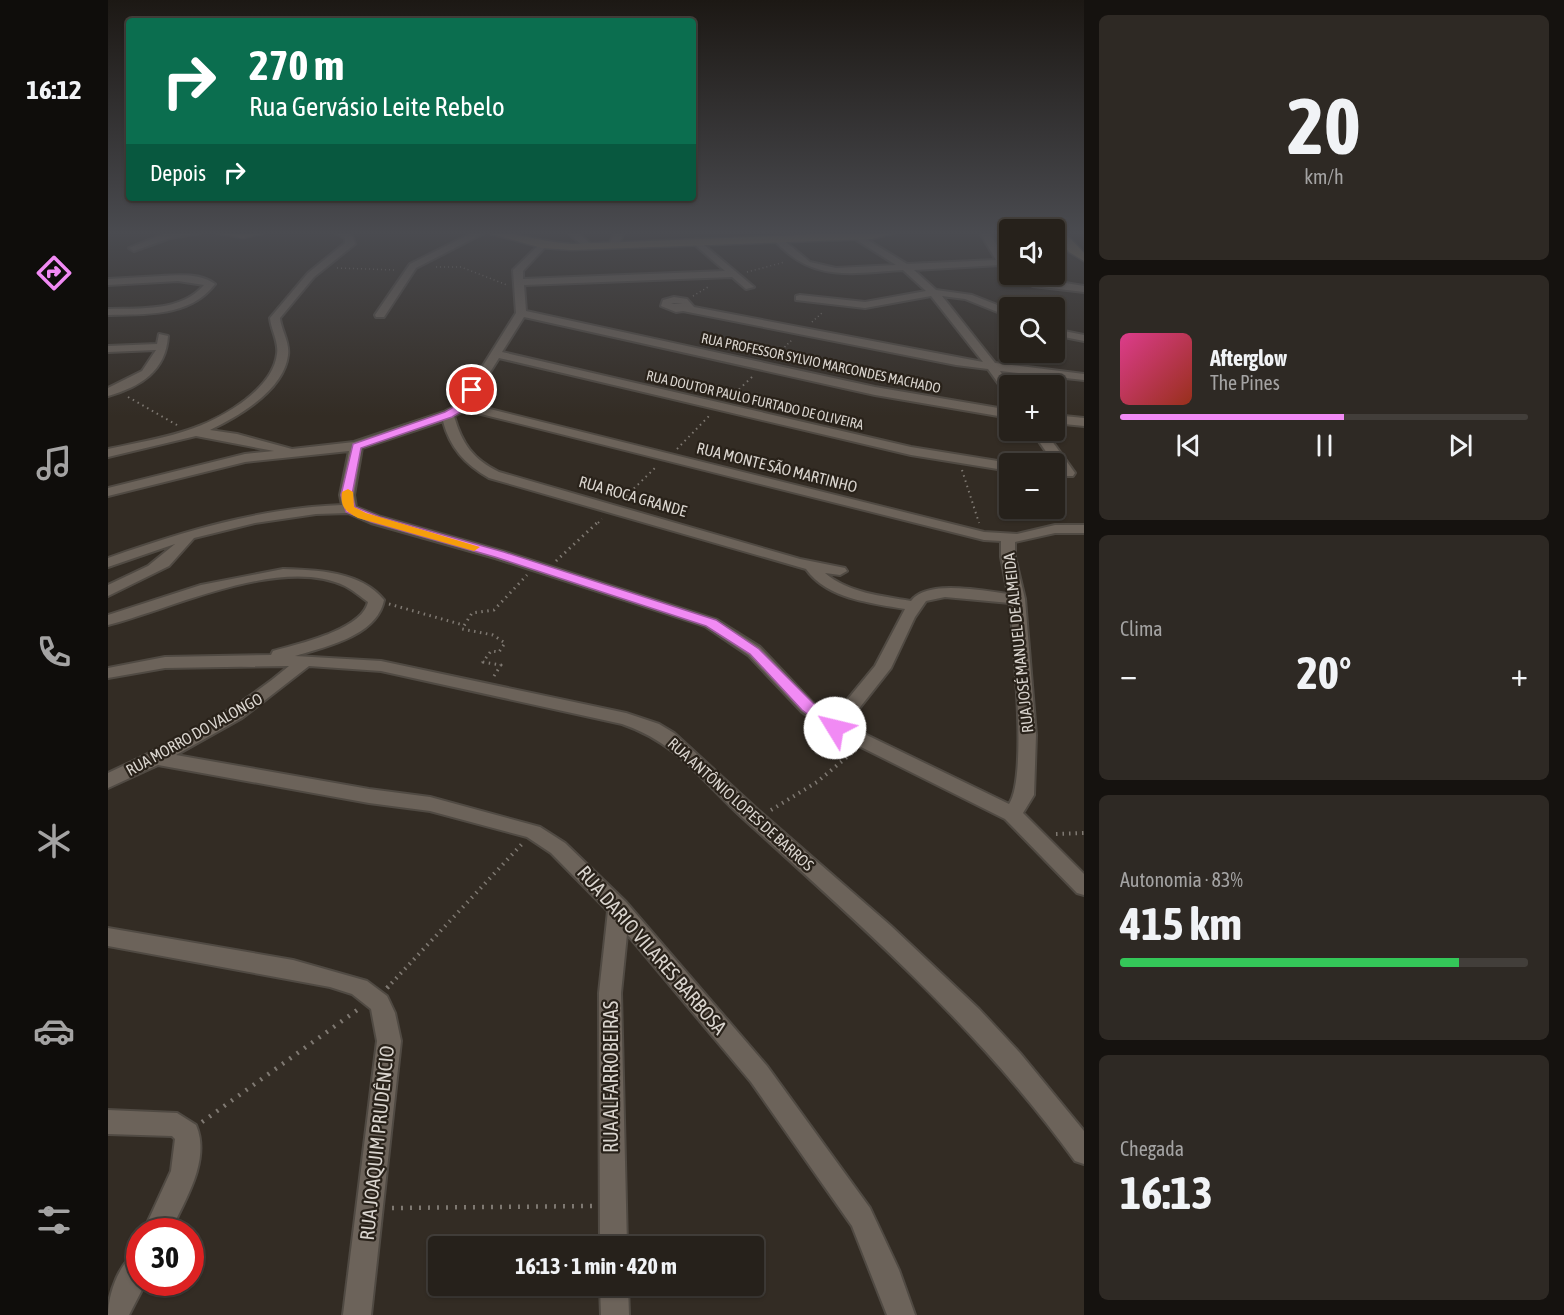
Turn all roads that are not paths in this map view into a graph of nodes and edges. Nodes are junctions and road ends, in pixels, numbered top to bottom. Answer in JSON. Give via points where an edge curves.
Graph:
{"nodes":[{"id":1,"x":200,"y":292,"type":"edge"},
{"id":2,"x":298,"y":292,"type":"edge"},
{"id":3,"x":395,"y":292,"type":"edge"},
{"id":4,"x":519,"y":292,"type":"edge"},
{"id":5,"x":932,"y":293,"type":"junction"},
{"id":6,"x":800,"y":298,"type":"dead end"},
{"id":7,"x":684,"y":305,"type":"road end"},
{"id":8,"x":999,"y":310,"type":"edge"},
{"id":9,"x":108,"y":312,"type":"edge"},
{"id":10,"x":521,"y":313,"type":"junction"},
{"id":11,"x":380,"y":315,"type":"dead end"},
{"id":12,"x":1065,"y":334,"type":"edge"},
{"id":13,"x":1084,"y":338,"type":"edge"},
{"id":14,"x":108,"y":349,"type":"edge"},
{"id":15,"x":496,"y":354,"type":"junction"},
{"id":16,"x":992,"y":367,"type":"junction"},
{"id":17,"x":999,"y":377,"type":"edge"},
{"id":18,"x":1084,"y":377,"type":"edge"},
{"id":19,"x":112,"y":391,"type":"edge"},
{"id":20,"x":463,"y":406,"type":"junction"},
{"id":21,"x":999,"y":412,"type":"edge"},
{"id":22,"x":448,"y":415,"type":"junction"},
{"id":23,"x":1065,"y":420,"type":"edge"},
{"id":24,"x":1084,"y":422,"type":"edge"},
{"id":25,"x":196,"y":432,"type":"junction"},
{"id":26,"x":356,"y":446,"type":"junction"},
{"id":27,"x":108,"y":453,"type":"edge"},
{"id":28,"x":296,"y":453,"type":"junction"},
{"id":29,"x":999,"y":465,"type":"edge"},
{"id":30,"x":1065,"y":473,"type":"edge"},
{"id":31,"x":1084,"y":475,"type":"edge"},
{"id":32,"x":108,"y":492,"type":"edge"},
{"id":33,"x":350,"y":509,"type":"junction"},
{"id":34,"x":1084,"y":529,"type":"edge"},
{"id":35,"x":189,"y":535,"type":"junction"},
{"id":36,"x":1008,"y":538,"type":"junction"},
{"id":37,"x":108,"y":563,"type":"edge"},
{"id":38,"x":812,"y":567,"type":"junction"},
{"id":39,"x":840,"y":571,"type":"dead end"},
{"id":40,"x":108,"y":591,"type":"edge"},
{"id":41,"x":1017,"y":599,"type":"junction"},
{"id":42,"x":914,"y":606,"type":"junction"},
{"id":43,"x":108,"y":620,"type":"edge"},
{"id":44,"x":267,"y":659,"type":"junction"},
{"id":45,"x":305,"y":661,"type":"junction"},
{"id":46,"x":108,"y":673,"type":"edge"},
{"id":47,"x":835,"y":728,"type":"junction"},
{"id":48,"x":156,"y":758,"type":"junction"},
{"id":49,"x":108,"y":781,"type":"edge"},
{"id":50,"x":1012,"y":814,"type":"junction"},
{"id":51,"x":1084,"y":887,"type":"edge"},
{"id":52,"x":620,"y":908,"type":"junction"},
{"id":53,"x":108,"y":937,"type":"edge"},
{"id":54,"x":108,"y":1122,"type":"edge"},
{"id":55,"x":1084,"y":1152,"type":"edge"},
{"id":56,"x":162,"y":1218,"type":"edge"},
{"id":57,"x":613,"y":1236,"type":"edge"},
{"id":58,"x":126,"y":1292,"type":"edge"},
{"id":59,"x":614,"y":1296,"type":"edge"},
{"id":60,"x":114,"y":1315,"type":"edge"},
{"id":61,"x":357,"y":1315,"type":"edge"},
{"id":62,"x":615,"y":1315,"type":"edge"},
{"id":63,"x":901,"y":1315,"type":"edge"}],
"edges":[{"from":1,"to":9,"type":"street","via":[[173,309]]},
{"from":2,"to":25,"type":"street","via":[[275,318],[283,350],[275,372],[254,397]]},
{"from":3,"to":11,"type":"street"},
{"from":4,"to":10,"type":"street"},
{"from":5,"to":6,"type":"street","via":[[878,305]]},
{"from":5,"to":8,"type":"street","via":[[970,298]]},
{"from":5,"to":16,"type":"street"},
{"from":7,"to":16,"type":"street","via":[[801,332]]},
{"from":10,"to":15,"type":"street"},
{"from":10,"to":21,"type":"street","name":"RUA PROFESSOR SYLVIO MARCONDES MACHADO","via":[[920,400]]},
{"from":12,"to":13,"type":"street"},
{"from":14,"to":19,"type":"street","via":[[162,341],[156,363],[146,375]]},
{"from":15,"to":20,"type":"street"},
{"from":15,"to":29,"type":"street","name":"RUA DOUTOR PAULO FURTADO DE OLIVEIRA","via":[[960,461]]},
{"from":16,"to":17,"type":"street"},
{"from":16,"to":18,"type":"street"},
{"from":20,"to":22,"type":"street"},
{"from":20,"to":36,"type":"street","name":"RUA MONTE SÃO MARTINHO","via":[[984,536]]},
{"from":22,"to":26,"type":"street"},
{"from":22,"to":38,"type":"street","name":"RUA ROCA GRANDE","via":[[466,458],[494,475]]},
{"from":23,"to":24,"type":"street"},
{"from":25,"to":27,"type":"street"},
{"from":25,"to":28,"type":"street"},
{"from":26,"to":28,"type":"street"},
{"from":26,"to":33,"type":"street","via":[[347,495]]},
{"from":28,"to":32,"type":"street","via":[[214,464]]},
{"from":30,"to":31,"type":"street"},
{"from":33,"to":35,"type":"street","via":[[277,513]]},
{"from":33,"to":47,"type":"street","via":[[711,623],[754,651],[807,707]]},
{"from":34,"to":36,"type":"street","name":"RUA MONTE SÃO MARTINHO","via":[[1055,529]]},
{"from":35,"to":37,"type":"street"},
{"from":35,"to":40,"type":"street","via":[[174,556],[157,568]]},
{"from":36,"to":41,"type":"street","name":"RUA JOSÉ MANUEL DE ALMEIDA"},
{"from":38,"to":39,"type":"street","name":"RUA ROCA GRANDE"},
{"from":38,"to":42,"type":"street","via":[[819,576],[859,595]]},
{"from":41,"to":42,"type":"street","via":[[945,592],[921,598]]},
{"from":41,"to":50,"type":"street","name":"RUA JOSÉ MANUEL DE ALMEIDA","via":[[1028,735],[1025,795]]},
{"from":42,"to":47,"type":"street","via":[[883,668]]},
{"from":43,"to":44,"type":"street","via":[[204,588],[275,573],[333,578],[376,600],[374,611],[347,631]]},
{"from":44,"to":45,"type":"street","name":"RUA ANTÔNIO LOPES DE BARROS"},
{"from":44,"to":46,"type":"street","name":"RUA ANTÔNIO LOPES DE BARROS","via":[[184,660],[125,667]]},
{"from":45,"to":48,"type":"street","name":"RUA MORRO DO VALONGO","via":[[249,706]]},
{"from":45,"to":55,"type":"street","name":"RUA ANTÔNIO LOPES DE BARROS","via":[[381,666],[626,719],[667,736],[752,817],[870,919],[962,1010],[1020,1071]]},
{"from":47,"to":50,"type":"street"},
{"from":48,"to":49,"type":"street","name":"RUA MORRO DO VALONGO"},
{"from":48,"to":52,"type":"street","name":"RUA DARIO VILARES BARBOSA","via":[[430,804],[533,832],[580,866]]},
{"from":50,"to":51,"type":"street"},
{"from":52,"to":57,"type":"street","name":"RUA ALFARROBEIRAS","via":[[610,993]]},
{"from":52,"to":63,"type":"street","name":"RUA DARIO VILARES BARBOSA","via":[[759,1074],[817,1153],[861,1217]]},
{"from":53,"to":61,"type":"street","name":"RUA JOAQUIM PRUDÊNCIO","via":[[336,979],[375,997],[385,1014],[389,1041]]},
{"from":54,"to":56,"type":"street","via":[[177,1125],[187,1133],[190,1148],[185,1168]]},
{"from":58,"to":60,"type":"street"},
{"from":59,"to":62,"type":"street"}]}
